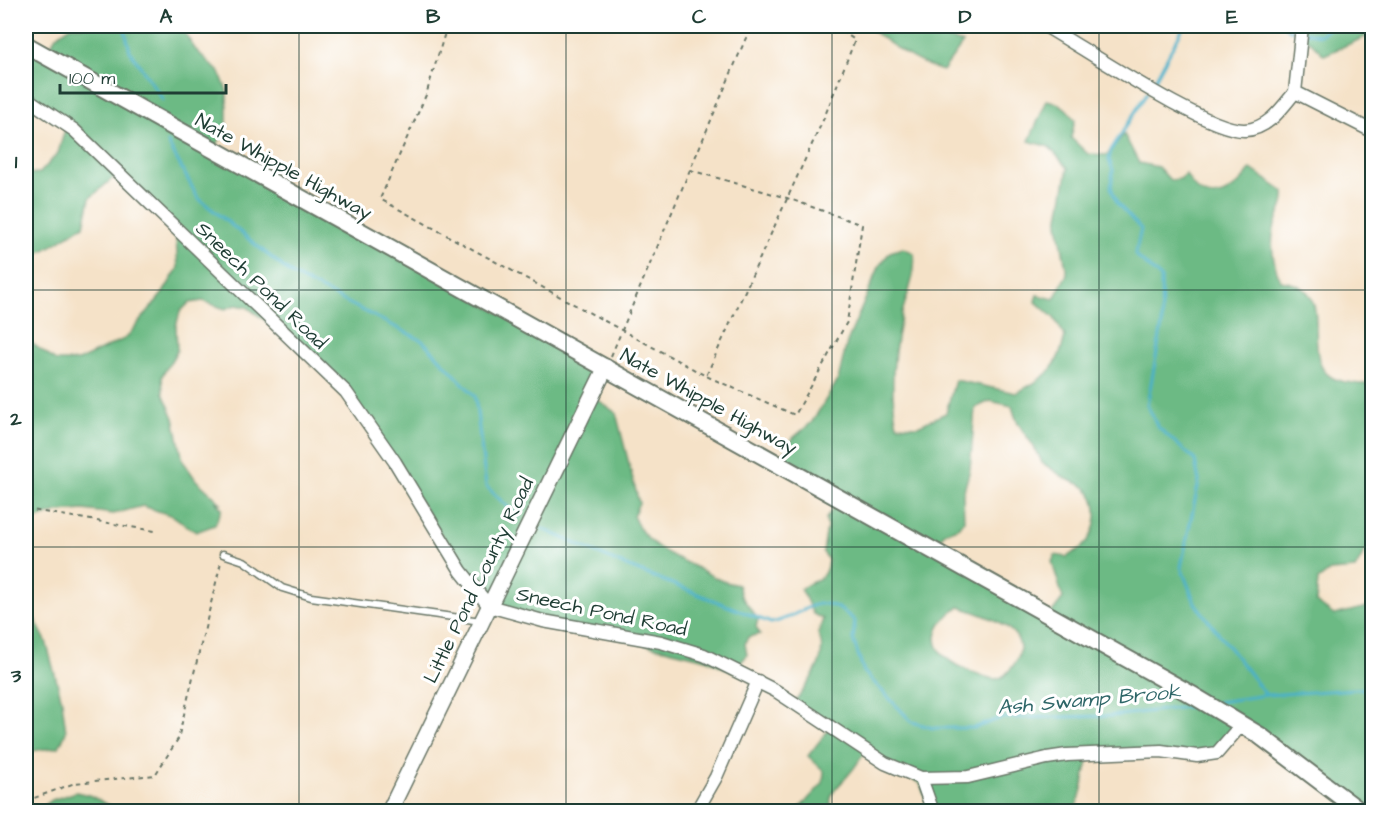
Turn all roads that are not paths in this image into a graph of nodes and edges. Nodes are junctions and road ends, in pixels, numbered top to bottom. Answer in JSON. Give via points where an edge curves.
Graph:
{"nodes":[{"id":1,"x":1045,"y":26,"type":"edge"},
{"id":2,"x":1302,"y":30,"type":"edge"},
{"id":3,"x":26,"y":45,"type":"edge"},
{"id":4,"x":1295,"y":92,"type":"junction"},
{"id":5,"x":26,"y":98,"type":"edge"},
{"id":6,"x":1372,"y":131,"type":"edge"},
{"id":7,"x":606,"y":367,"type":"junction"},
{"id":8,"x":223,"y":554,"type":"road end"},
{"id":9,"x":489,"y":606,"type":"junction"},
{"id":10,"x":482,"y":621,"type":"junction"},
{"id":11,"x":758,"y":681,"type":"junction"},
{"id":12,"x":1242,"y":724,"type":"junction"},
{"id":13,"x":921,"y":778,"type":"junction"},
{"id":14,"x":389,"y":812,"type":"edge"},
{"id":15,"x":696,"y":812,"type":"edge"},
{"id":16,"x":933,"y":812,"type":"edge"},
{"id":17,"x":1360,"y":812,"type":"edge"}],
"edges":[{"from":1,"to":4,"type":"street","via":[[1208,121],[1246,130],[1261,126]]},
{"from":2,"to":4,"type":"street"},
{"from":3,"to":7,"type":"main road","name":"Nate Whipple Highway"},
{"from":4,"to":6,"type":"street"},
{"from":5,"to":9,"type":"street","name":"Sneech Pond Road","via":[[74,130],[346,392],[395,462],[461,571]]},
{"from":7,"to":9,"type":"street","name":"Little Pond County Road"},
{"from":7,"to":12,"type":"main road","name":"Nate Whipple Highway"},
{"from":8,"to":10,"type":"lane","via":[[244,561],[282,588],[311,597]]},
{"from":9,"to":10,"type":"street","name":"Little Pond County Road"},
{"from":9,"to":11,"type":"street","name":"Sneech Pond Road","via":[[543,621],[682,647]]},
{"from":10,"to":14,"type":"street","name":"Little Pond County Road"},
{"from":11,"to":13,"type":"street","name":"Sneech Pond Road","via":[[885,763]]},
{"from":11,"to":15,"type":"street","via":[[716,777]]},
{"from":12,"to":13,"type":"street","name":"Sneech Pond Road","via":[[1217,753],[1206,755],[1161,751],[1067,755],[968,777]]},
{"from":12,"to":17,"type":"main road","name":"Nate Whipple Highway"},
{"from":13,"to":16,"type":"street"}]}
